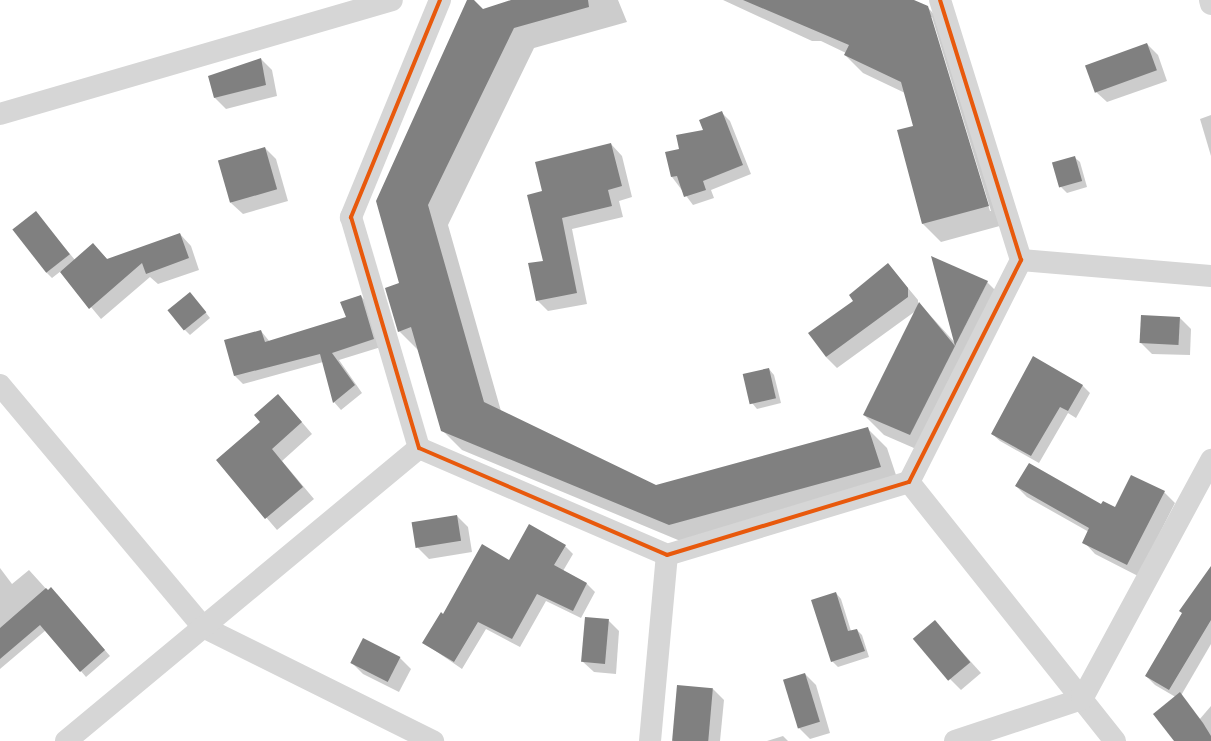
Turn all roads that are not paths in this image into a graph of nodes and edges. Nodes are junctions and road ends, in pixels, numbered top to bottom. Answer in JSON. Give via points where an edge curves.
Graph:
{"nodes":[{"id":1,"x":392,"y":0,"type":"edge"},
{"id":2,"x":440,"y":0,"type":"edge"},
{"id":3,"x":940,"y":0,"type":"edge"},
{"id":4,"x":1210,"y":0,"type":"edge"},
{"id":5,"x":1211,"y":4,"type":"edge"},
{"id":6,"x":354,"y":5,"type":"edge"},
{"id":7,"x":0,"y":114,"type":"edge"},
{"id":8,"x":1021,"y":260,"type":"junction"},
{"id":9,"x":1211,"y":276,"type":"edge"},
{"id":10,"x":0,"y":385,"type":"edge"},
{"id":11,"x":419,"y":448,"type":"junction"},
{"id":12,"x":1211,"y":460,"type":"edge"},
{"id":13,"x":909,"y":482,"type":"junction"},
{"id":14,"x":667,"y":555,"type":"junction"},
{"id":15,"x":203,"y":627,"type":"junction"},
{"id":16,"x":1082,"y":699,"type":"junction"},
{"id":17,"x":66,"y":741,"type":"edge"},
{"id":18,"x":433,"y":741,"type":"edge"},
{"id":19,"x":650,"y":741,"type":"edge"},
{"id":20,"x":955,"y":741,"type":"edge"},
{"id":21,"x":1115,"y":741,"type":"edge"}],
"edges":[{"from":1,"to":6,"type":"street"},
{"from":2,"to":11,"type":"street","via":[[351,217]]},
{"from":3,"to":8,"type":"street"},
{"from":4,"to":5,"type":"street"},
{"from":6,"to":7,"type":"street"},
{"from":8,"to":9,"type":"street"},
{"from":8,"to":13,"type":"street"},
{"from":10,"to":15,"type":"street"},
{"from":11,"to":14,"type":"street"},
{"from":11,"to":15,"type":"street"},
{"from":12,"to":16,"type":"street"},
{"from":13,"to":14,"type":"street"},
{"from":13,"to":16,"type":"street"},
{"from":14,"to":19,"type":"street"},
{"from":15,"to":17,"type":"street"},
{"from":15,"to":18,"type":"street"},
{"from":16,"to":20,"type":"street"},
{"from":16,"to":21,"type":"street"}]}
